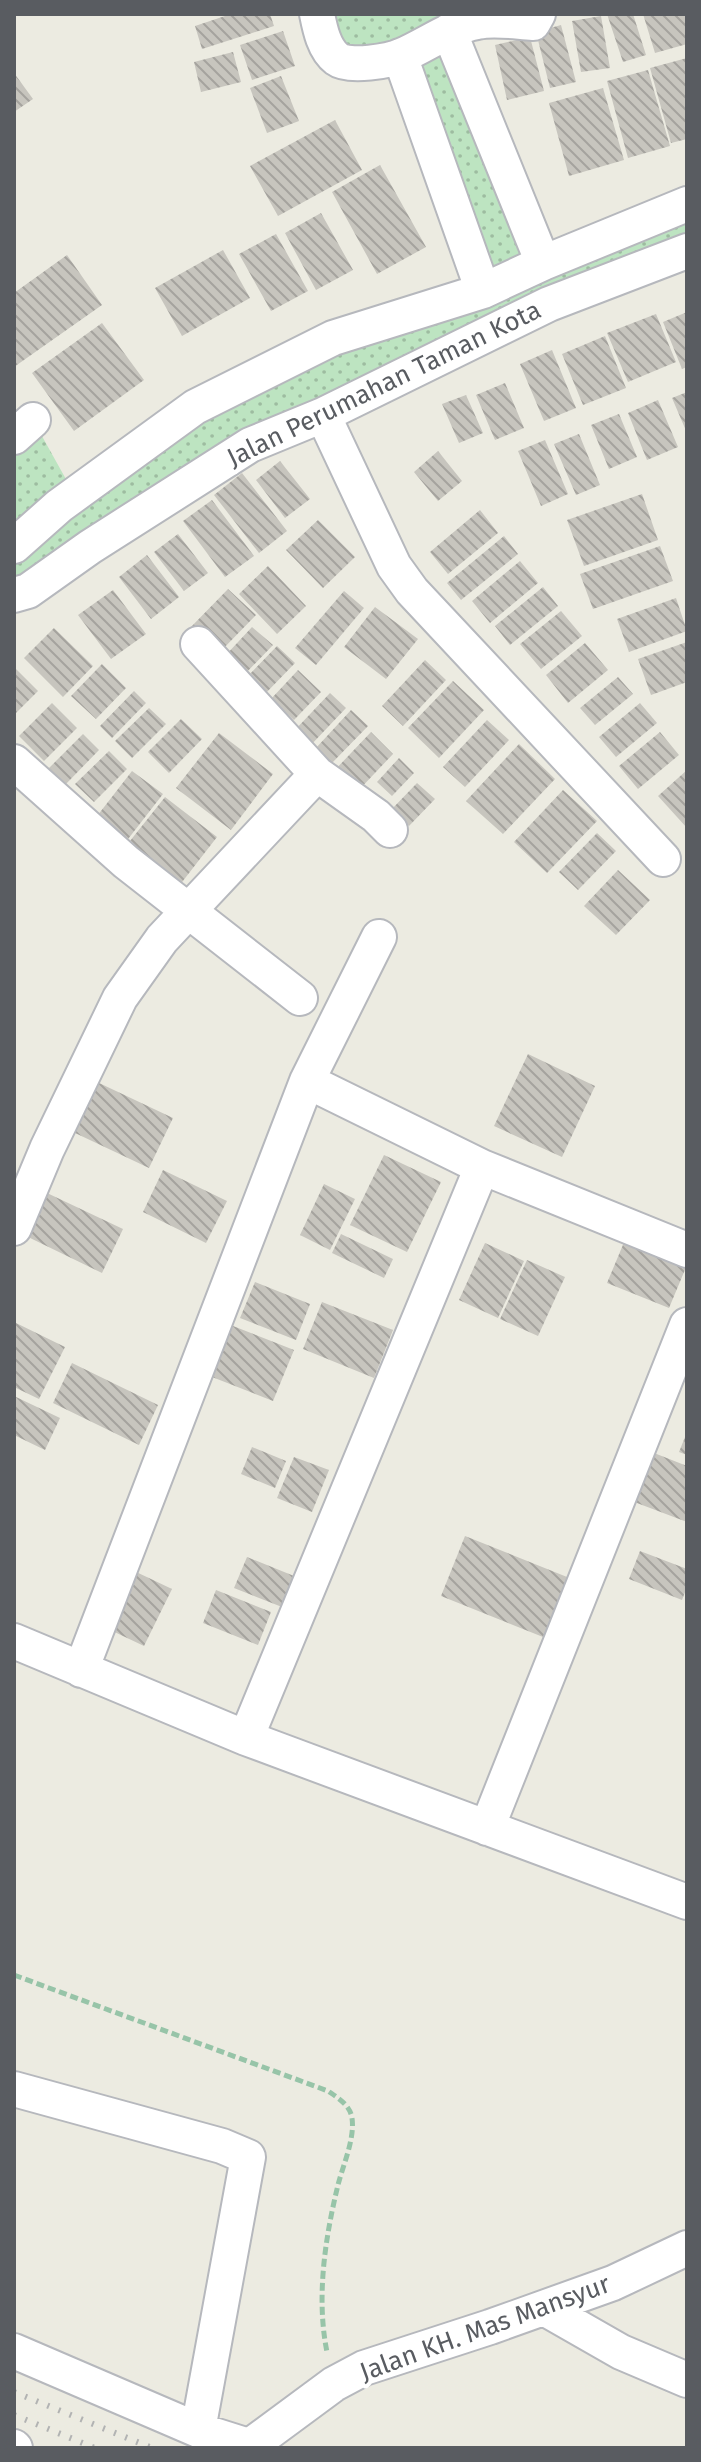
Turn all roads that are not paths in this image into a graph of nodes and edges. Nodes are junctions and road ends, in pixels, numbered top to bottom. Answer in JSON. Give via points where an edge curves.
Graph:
{"nodes":[{"id":1,"x":317,"y":14,"type":"edge"},
{"id":2,"x":538,"y":14,"type":"edge"},
{"id":3,"x":464,"y":22,"type":"edge"},
{"id":4,"x":400,"y":56,"type":"junction"},
{"id":5,"x":687,"y":204,"type":"edge"},
{"id":6,"x":687,"y":251,"type":"edge"},
{"id":7,"x":543,"y":263,"type":"junction"},
{"id":8,"x":483,"y":291,"type":"junction"},
{"id":9,"x":323,"y":415,"type":"junction"},
{"id":10,"x":14,"y":546,"type":"edge"},
{"id":11,"x":14,"y":595,"type":"edge"},
{"id":12,"x":198,"y":644,"type":"dead end"},
{"id":13,"x":14,"y":762,"type":"edge"},
{"id":14,"x":317,"y":774,"type":"junction"},
{"id":15,"x":390,"y":830,"type":"dead end"},
{"id":16,"x":663,"y":859,"type":"dead end"},
{"id":17,"x":188,"y":910,"type":"junction"},
{"id":18,"x":379,"y":937,"type":"dead end"},
{"id":19,"x":300,"y":998,"type":"dead end"},
{"id":20,"x":307,"y":1081,"type":"junction"},
{"id":21,"x":482,"y":1167,"type":"junction"},
{"id":22,"x":14,"y":1228,"type":"edge"},
{"id":23,"x":687,"y":1250,"type":"edge"},
{"id":24,"x":687,"y":1325,"type":"edge"},
{"id":25,"x":14,"y":1641,"type":"edge"},
{"id":26,"x":81,"y":1670,"type":"junction"},
{"id":27,"x":246,"y":1738,"type":"junction"},
{"id":28,"x":487,"y":1828,"type":"junction"},
{"id":29,"x":687,"y":1902,"type":"edge"},
{"id":30,"x":14,"y":2089,"type":"edge"},
{"id":31,"x":687,"y":2248,"type":"edge"},
{"id":32,"x":544,"y":2308,"type":"junction"},
{"id":33,"x":14,"y":2351,"type":"edge"},
{"id":34,"x":687,"y":2380,"type":"edge"},
{"id":35,"x":198,"y":2430,"type":"junction"},
{"id":36,"x":253,"y":2447,"type":"edge"}],
"edges":[{"from":1,"to":4,"type":"street","via":[[321,35],[337,58],[351,64]]},
{"from":2,"to":3,"type":"street","via":[[533,23]]},
{"from":3,"to":4,"type":"street"},
{"from":3,"to":7,"type":"street"},
{"from":4,"to":8,"type":"street"},
{"from":5,"to":7,"type":"street","name":"Jalan Perumahan Taman Kota"},
{"from":6,"to":9,"type":"street","name":"Jalan Perumahan Taman Kota","via":[[549,304]]},
{"from":7,"to":8,"type":"street","name":"Jalan Perumahan Taman Kota"},
{"from":8,"to":10,"type":"street","name":"Jalan Perumahan Taman Kota","via":[[333,338],[195,407],[59,506]]},
{"from":9,"to":11,"type":"street","name":"Jalan Perumahan Taman Kota","via":[[250,445],[28,591]]},
{"from":9,"to":16,"type":"street","via":[[394,566],[412,591]]},
{"from":12,"to":14,"type":"street"},
{"from":13,"to":17,"type":"street"},
{"from":14,"to":15,"type":"street"},
{"from":14,"to":17,"type":"street"},
{"from":17,"to":19,"type":"street"},
{"from":17,"to":22,"type":"street","via":[[120,998]]},
{"from":18,"to":20,"type":"street"},
{"from":20,"to":21,"type":"street"},
{"from":20,"to":26,"type":"street"},
{"from":21,"to":23,"type":"street"},
{"from":21,"to":27,"type":"street"},
{"from":24,"to":28,"type":"street"},
{"from":25,"to":26,"type":"street"},
{"from":26,"to":27,"type":"street"},
{"from":27,"to":28,"type":"street"},
{"from":28,"to":29,"type":"street"},
{"from":30,"to":35,"type":"street","via":[[248,2157]]},
{"from":31,"to":32,"type":"street","name":"Jalan KH. Mas Mansyur"},
{"from":32,"to":34,"type":"street","via":[[621,2352]]},
{"from":32,"to":36,"type":"street","name":"Jalan KH. Mas Mansyur","via":[[364,2368],[334,2384]]},
{"from":33,"to":35,"type":"street"},
{"from":35,"to":36,"type":"street"}]}
